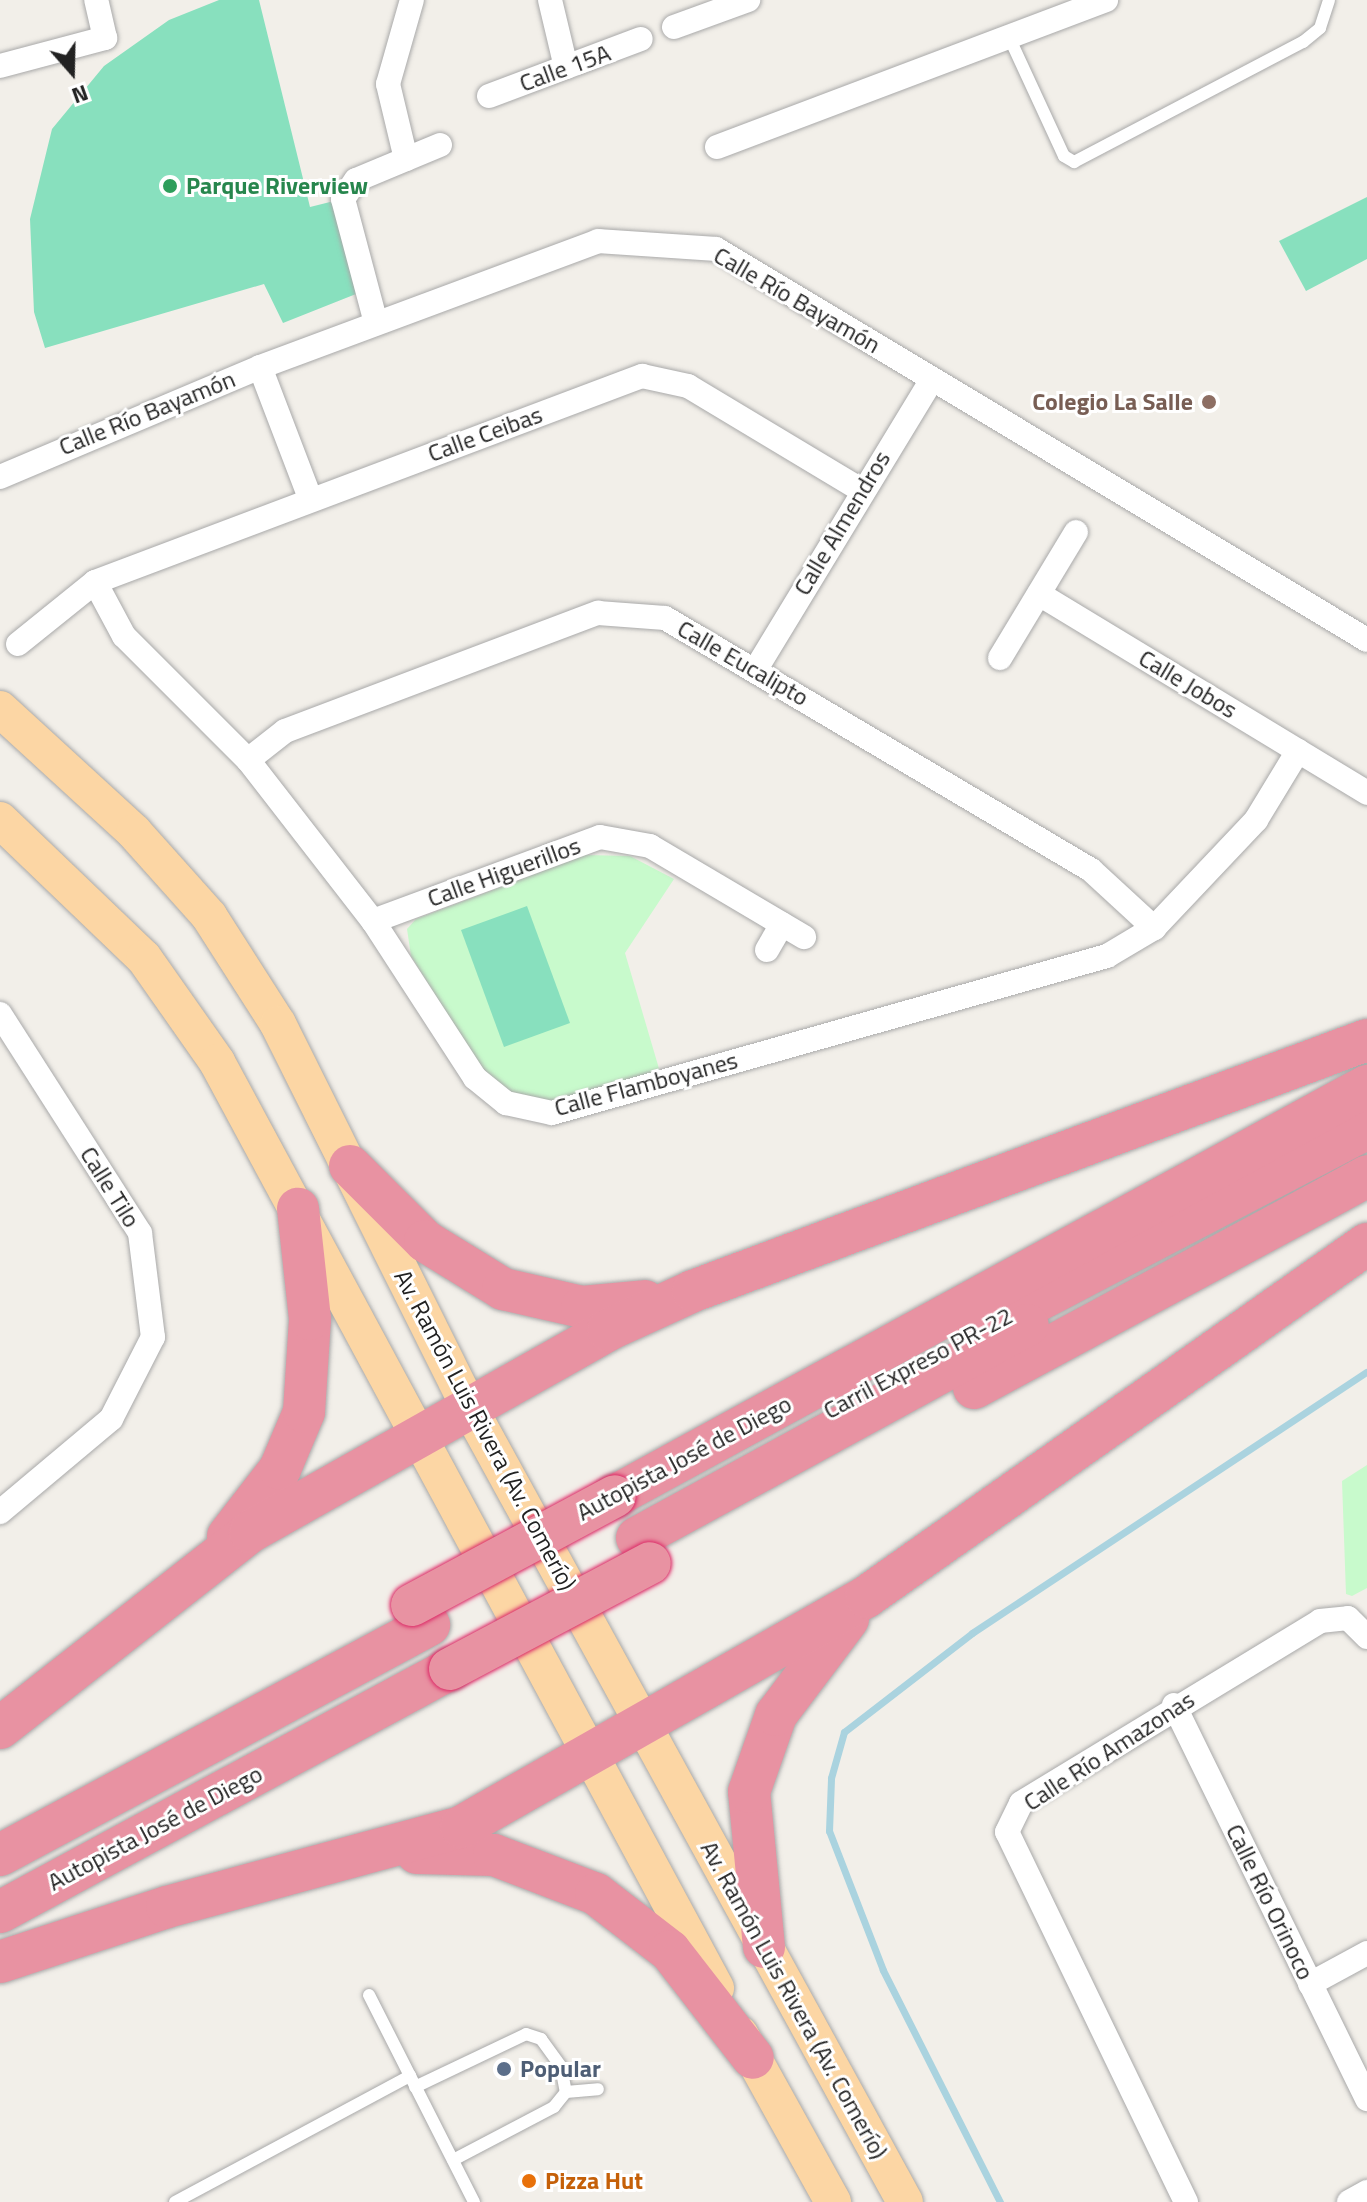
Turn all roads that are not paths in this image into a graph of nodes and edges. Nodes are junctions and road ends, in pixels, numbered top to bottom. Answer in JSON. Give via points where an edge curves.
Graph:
{"nodes":[{"id":1,"x":96,"y":0,"type":"edge"},
{"id":2,"x":412,"y":0,"type":"edge"},
{"id":3,"x":550,"y":0,"type":"edge"},
{"id":4,"x":748,"y":0,"type":"edge"},
{"id":5,"x":1106,"y":0,"type":"edge"},
{"id":6,"x":1329,"y":0,"type":"edge"},
{"id":7,"x":674,"y":27,"type":"dead end"},
{"id":8,"x":1009,"y":37,"type":"junction"},
{"id":9,"x":641,"y":39,"type":"dead end"},
{"id":10,"x":0,"y":66,"type":"edge"},
{"id":11,"x":566,"y":67,"type":"junction"},
{"id":12,"x":489,"y":96,"type":"dead end"},
{"id":13,"x":440,"y":145,"type":"dead end"},
{"id":14,"x":717,"y":147,"type":"dead end"},
{"id":15,"x":406,"y":159,"type":"junction"},
{"id":16,"x":376,"y":323,"type":"junction"},
{"id":17,"x":260,"y":367,"type":"junction"},
{"id":18,"x":932,"y":379,"type":"junction"},
{"id":19,"x":0,"y":477,"type":"edge"},
{"id":20,"x":861,"y":490,"type":"junction"},
{"id":21,"x":310,"y":498,"type":"junction"},
{"id":22,"x":1076,"y":532,"type":"dead end"},
{"id":23,"x":95,"y":582,"type":"junction"},
{"id":24,"x":1039,"y":594,"type":"junction"},
{"id":25,"x":1367,"y":640,"type":"edge"},
{"id":26,"x":18,"y":644,"type":"dead end"},
{"id":27,"x":1000,"y":658,"type":"dead end"},
{"id":28,"x":756,"y":669,"type":"junction"},
{"id":29,"x":0,"y":709,"type":"edge"},
{"id":30,"x":1298,"y":751,"type":"junction"},
{"id":31,"x":248,"y":760,"type":"junction"},
{"id":32,"x":1367,"y":793,"type":"edge"},
{"id":33,"x":0,"y":820,"type":"edge"},
{"id":34,"x":373,"y":921,"type":"junction"},
{"id":35,"x":782,"y":924,"type":"junction"},
{"id":36,"x":1154,"y":928,"type":"junction"},
{"id":37,"x":804,"y":937,"type":"dead end"},
{"id":38,"x":767,"y":950,"type":"dead end"},
{"id":39,"x":0,"y":1014,"type":"edge"},
{"id":40,"x":1367,"y":1040,"type":"edge"},
{"id":41,"x":1367,"y":1086,"type":"edge"},
{"id":42,"x":1367,"y":1130,"type":"edge"},
{"id":43,"x":350,"y":1166,"type":"junction"},
{"id":44,"x":1367,"y":1176,"type":"edge"},
{"id":45,"x":298,"y":1209,"type":"junction"},
{"id":46,"x":1367,"y":1244,"type":"edge"},
{"id":47,"x":693,"y":1291,"type":"junction"},
{"id":48,"x":470,"y":1409,"type":"junction"},
{"id":49,"x":421,"y":1438,"type":"junction"},
{"id":50,"x":0,"y":1512,"type":"edge"},
{"id":51,"x":632,"y":1529,"type":"junction"},
{"id":52,"x":195,"y":1574,"type":"junction"},
{"id":53,"x":866,"y":1597,"type":"junction"},
{"id":54,"x":432,"y":1637,"type":"junction"},
{"id":55,"x":1367,"y":1637,"type":"edge"},
{"id":56,"x":1174,"y":1705,"type":"junction"},
{"id":57,"x":644,"y":1727,"type":"junction"},
{"id":58,"x":0,"y":1728,"type":"edge"},
{"id":59,"x":590,"y":1757,"type":"junction"},
{"id":60,"x":0,"y":1829,"type":"edge"},
{"id":61,"x":387,"y":1853,"type":"junction"},
{"id":62,"x":0,"y":1855,"type":"edge"},
{"id":63,"x":0,"y":1882,"type":"edge"},
{"id":64,"x":0,"y":1912,"type":"edge"},
{"id":65,"x":764,"y":1947,"type":"junction"},
{"id":66,"x":1367,"y":1953,"type":"edge"},
{"id":67,"x":0,"y":1962,"type":"edge"},
{"id":68,"x":1310,"y":1984,"type":"junction"},
{"id":69,"x":369,"y":1995,"type":"dead end"},
{"id":70,"x":753,"y":2058,"type":"junction"},
{"id":71,"x":413,"y":2081,"type":"junction"},
{"id":72,"x":598,"y":2089,"type":"dead end"},
{"id":73,"x":566,"y":2092,"type":"junction"},
{"id":74,"x":1367,"y":2099,"type":"edge"},
{"id":75,"x":453,"y":2160,"type":"junction"},
{"id":76,"x":1367,"y":2192,"type":"edge"},
{"id":77,"x":175,"y":2202,"type":"edge"},
{"id":78,"x":474,"y":2202,"type":"edge"},
{"id":79,"x":833,"y":2202,"type":"edge"},
{"id":80,"x":905,"y":2202,"type":"edge"},
{"id":81,"x":1186,"y":2202,"type":"edge"},
{"id":82,"x":1349,"y":2202,"type":"edge"}],
"edges":[{"from":1,"to":10,"type":"street","via":[[105,38]]},
{"from":2,"to":15,"type":"street","via":[[388,84]]},
{"from":3,"to":11,"type":"street"},
{"from":4,"to":7,"type":"street"},
{"from":5,"to":8,"type":"street"},
{"from":6,"to":8,"type":"lane","via":[[1320,28],[1303,42],[1074,162],[1064,156]]},
{"from":8,"to":14,"type":"street"},
{"from":9,"to":11,"type":"street","name":"Calle 15A"},
{"from":11,"to":12,"type":"street","name":"Calle 15A"},
{"from":13,"to":15,"type":"street"},
{"from":15,"to":16,"type":"street","via":[[356,180],[343,199]]},
{"from":16,"to":17,"type":"street","name":"Calle Río Bayamón"},
{"from":16,"to":18,"type":"street","name":"Calle Río Bayamón","via":[[598,241],[716,249]]},
{"from":17,"to":19,"type":"street","name":"Calle Río Bayamón"},
{"from":17,"to":21,"type":"street"},
{"from":18,"to":20,"type":"street","name":"Calle Almendros"},
{"from":18,"to":25,"type":"street","name":"Calle Río Bayamón"},
{"from":20,"to":21,"type":"street","name":"Calle Ceibas","via":[[688,386],[642,376]]},
{"from":20,"to":28,"type":"street","name":"Calle Almendros"},
{"from":21,"to":23,"type":"street","name":"Calle Ceibas"},
{"from":22,"to":24,"type":"street"},
{"from":23,"to":26,"type":"street","name":"Calle Ceibas"},
{"from":23,"to":31,"type":"street","name":"Calle Flamboyanes","via":[[124,636]]},
{"from":24,"to":27,"type":"street"},
{"from":24,"to":30,"type":"street","name":"Calle Jobos"},
{"from":28,"to":31,"type":"street","name":"Calle Eucalipto","via":[[665,618],[598,613],[285,731]]},
{"from":28,"to":36,"type":"street","name":"Calle Eucalipto","via":[[1091,870]]},
{"from":29,"to":43,"type":"main road","name":"Av. Ramón Luis Rivera (Av. Comerío)","via":[[134,832],[209,916],[278,1024]]},
{"from":30,"to":32,"type":"street","name":"Calle Jobos"},
{"from":30,"to":36,"type":"street","name":"Calle Flamboyanes","via":[[1256,820]]},
{"from":31,"to":34,"type":"street","name":"Calle Flamboyanes"},
{"from":33,"to":45,"type":"main road","via":[[144,958],[217,1062]]},
{"from":34,"to":35,"type":"street","name":"Calle Higuerillos","via":[[600,837],[650,846]]},
{"from":34,"to":36,"type":"street","name":"Calle Flamboyanes","via":[[475,1078],[506,1103],[552,1113],[1107,956]]},
{"from":35,"to":37,"type":"street","name":"Calle Higuerillos"},
{"from":35,"to":38,"type":"street"},
{"from":39,"to":50,"type":"street","name":"Calle Tilo","via":[[140,1233],[153,1337],[111,1419]]},
{"from":40,"to":47,"type":"highway"},
{"from":41,"to":51,"type":"highway","name":"Autopista José de Diego"},
{"from":42,"to":51,"type":"highway","name":"Carril Expreso PR-22"},
{"from":43,"to":47,"type":"highway","via":[[425,1241],[503,1289],[582,1307]]},
{"from":43,"to":48,"type":"main road","name":"Av. Ramón Luis Rivera (Av. Comerío)"},
{"from":44,"to":51,"type":"highway","name":"Autopista José de Diego"},
{"from":45,"to":49,"type":"main road"},
{"from":45,"to":52,"type":"highway","via":[[310,1319],[304,1412],[280,1469]]},
{"from":46,"to":53,"type":"highway"},
{"from":47,"to":48,"type":"highway"},
{"from":48,"to":49,"type":"highway"},
{"from":48,"to":57,"type":"main road","name":"Av. Ramón Luis Rivera (Av. Comerío)"},
{"from":49,"to":52,"type":"highway","via":[[250,1532]]},
{"from":49,"to":59,"type":"main road"},
{"from":51,"to":54,"type":"highway","name":"Autopista José de Diego","bridge":true},
{"from":51,"to":54,"type":"highway","name":"Autopista José de Diego","bridge":true},
{"from":52,"to":58,"type":"highway"},
{"from":53,"to":57,"type":"highway"},
{"from":53,"to":65,"type":"highway","via":[[795,1684],[759,1755],[748,1819]]},
{"from":54,"to":60,"type":"highway","name":"Autopista José de Diego"},
{"from":54,"to":62,"type":"highway"},
{"from":54,"to":63,"type":"highway"},
{"from":54,"to":64,"type":"highway","name":"Autopista José de Diego"},
{"from":55,"to":56,"type":"street","name":"Calle Río Amazonas","via":[[1348,1618],[1320,1621]]},
{"from":56,"to":68,"type":"street","name":"Calle Río Orinoco"},
{"from":56,"to":81,"type":"street","name":"Calle Río Amazonas","via":[[1021,1803],[1007,1832]]},
{"from":57,"to":59,"type":"highway"},
{"from":57,"to":65,"type":"main road","name":"Av. Ramón Luis Rivera (Av. Comerío)"},
{"from":59,"to":61,"type":"highway","via":[[461,1827]]},
{"from":59,"to":70,"type":"main road"},
{"from":61,"to":67,"type":"highway","via":[[167,1907]]},
{"from":61,"to":70,"type":"highway","via":[[494,1855],[596,1894],[670,1951]]},
{"from":65,"to":80,"type":"main road","name":"Av. Ramón Luis Rivera (Av. Comerío)"},
{"from":66,"to":68,"type":"street"},
{"from":68,"to":74,"type":"street","name":"Calle Río Orinoco"},
{"from":69,"to":71,"type":"lane"},
{"from":70,"to":79,"type":"main road"},
{"from":71,"to":73,"type":"lane","via":[[526,2034],[550,2049]]},
{"from":71,"to":75,"type":"lane"},
{"from":71,"to":77,"type":"lane"},
{"from":72,"to":73,"type":"lane"},
{"from":73,"to":75,"type":"lane","via":[[554,2107]]},
{"from":75,"to":78,"type":"lane"},
{"from":76,"to":82,"type":"street"}]}
